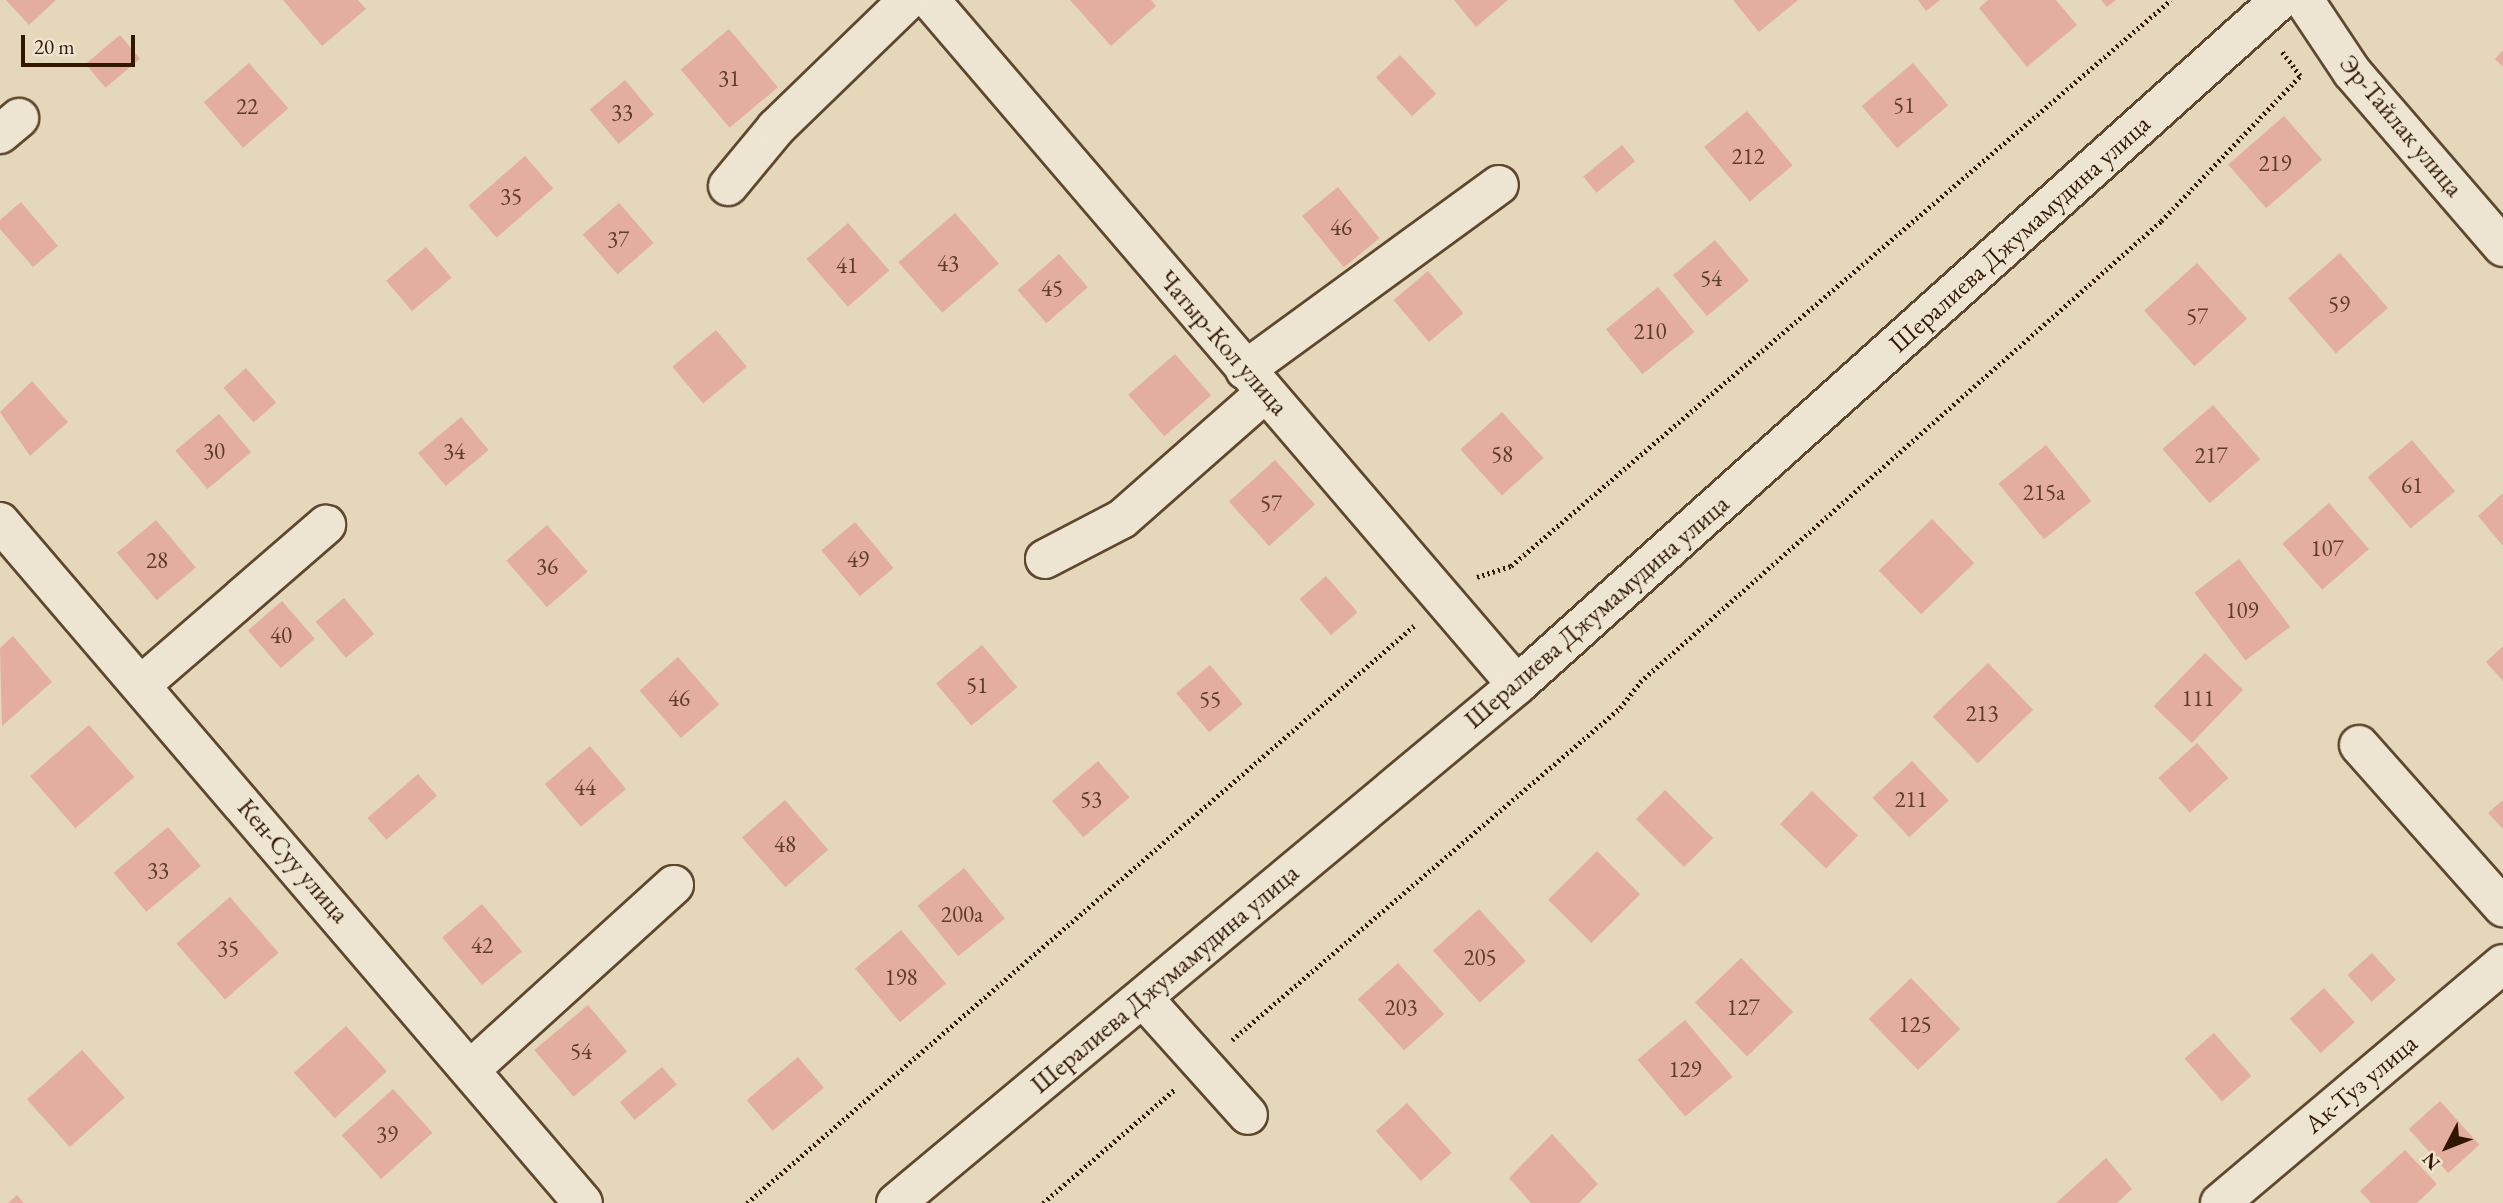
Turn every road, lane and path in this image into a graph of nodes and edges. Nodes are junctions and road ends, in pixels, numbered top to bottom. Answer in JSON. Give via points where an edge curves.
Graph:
{"nodes":[{"id":1,"x":908,"y":0,"type":"edge"},
{"id":2,"x":930,"y":0,"type":"edge"},
{"id":3,"x":2280,"y":0,"type":"edge"},
{"id":4,"x":2304,"y":0,"type":"edge"},
{"id":5,"x":2300,"y":76,"type":"dead end"},
{"id":6,"x":1499,"y":185,"type":"dead end"},
{"id":7,"x":728,"y":186,"type":"dead end"},
{"id":8,"x":2503,"y":247,"type":"edge"},
{"id":9,"x":1255,"y":382,"type":"junction"},
{"id":10,"x":0,"y":522,"type":"edge"},
{"id":11,"x":326,"y":525,"type":"dead end"},
{"id":12,"x":1045,"y":559,"type":"dead end"},
{"id":13,"x":141,"y":685,"type":"junction"},
{"id":14,"x":1517,"y":685,"type":"junction"},
{"id":15,"x":2358,"y":745,"type":"dead end"},
{"id":16,"x":674,"y":885,"type":"dead end"},
{"id":17,"x":2503,"y":907,"type":"edge"},
{"id":18,"x":2503,"y":964,"type":"edge"},
{"id":19,"x":1143,"y":998,"type":"junction"},
{"id":20,"x":1203,"y":1065,"type":"junction"},
{"id":21,"x":471,"y":1069,"type":"junction"},
{"id":22,"x":1248,"y":1115,"type":"dead end"},
{"id":23,"x":583,"y":1203,"type":"edge"},
{"id":24,"x":896,"y":1203,"type":"edge"},
{"id":25,"x":1043,"y":1203,"type":"edge"},
{"id":26,"x":2220,"y":1203,"type":"edge"}],
"edges":[{"from":1,"to":7,"type":"street","via":[[776,128]]},
{"from":2,"to":9,"type":"street","name":"Чатыр-Кол улица"},
{"from":3,"to":14,"type":"street","name":"Шералиева Джумамудина улица"},
{"from":4,"to":8,"type":"street","name":"Эр-Тайлак улица","via":[[2352,72]]},
{"from":5,"to":20,"type":"path","via":[[2161,221],[1640,682],[1620,709]]},
{"from":6,"to":9,"type":"street"},
{"from":9,"to":12,"type":"street","via":[[1122,519]]},
{"from":9,"to":14,"type":"street","name":"Чатыр-Кол улица"},
{"from":10,"to":13,"type":"street","name":"Кен-Суу улица"},
{"from":11,"to":13,"type":"street"},
{"from":13,"to":21,"type":"street","name":"Кен-Суу улица"},
{"from":14,"to":19,"type":"street","name":"Шералиева Джумамудина улица"},
{"from":15,"to":17,"type":"street"},
{"from":16,"to":21,"type":"street"},
{"from":18,"to":26,"type":"street","name":"Ак-Туз улица"},
{"from":19,"to":20,"type":"street"},
{"from":19,"to":24,"type":"street","name":"Шералиева Джумамудина улица"},
{"from":20,"to":22,"type":"street"},
{"from":20,"to":25,"type":"path"},
{"from":21,"to":23,"type":"street","name":"Кен-Суу улица"}]}
